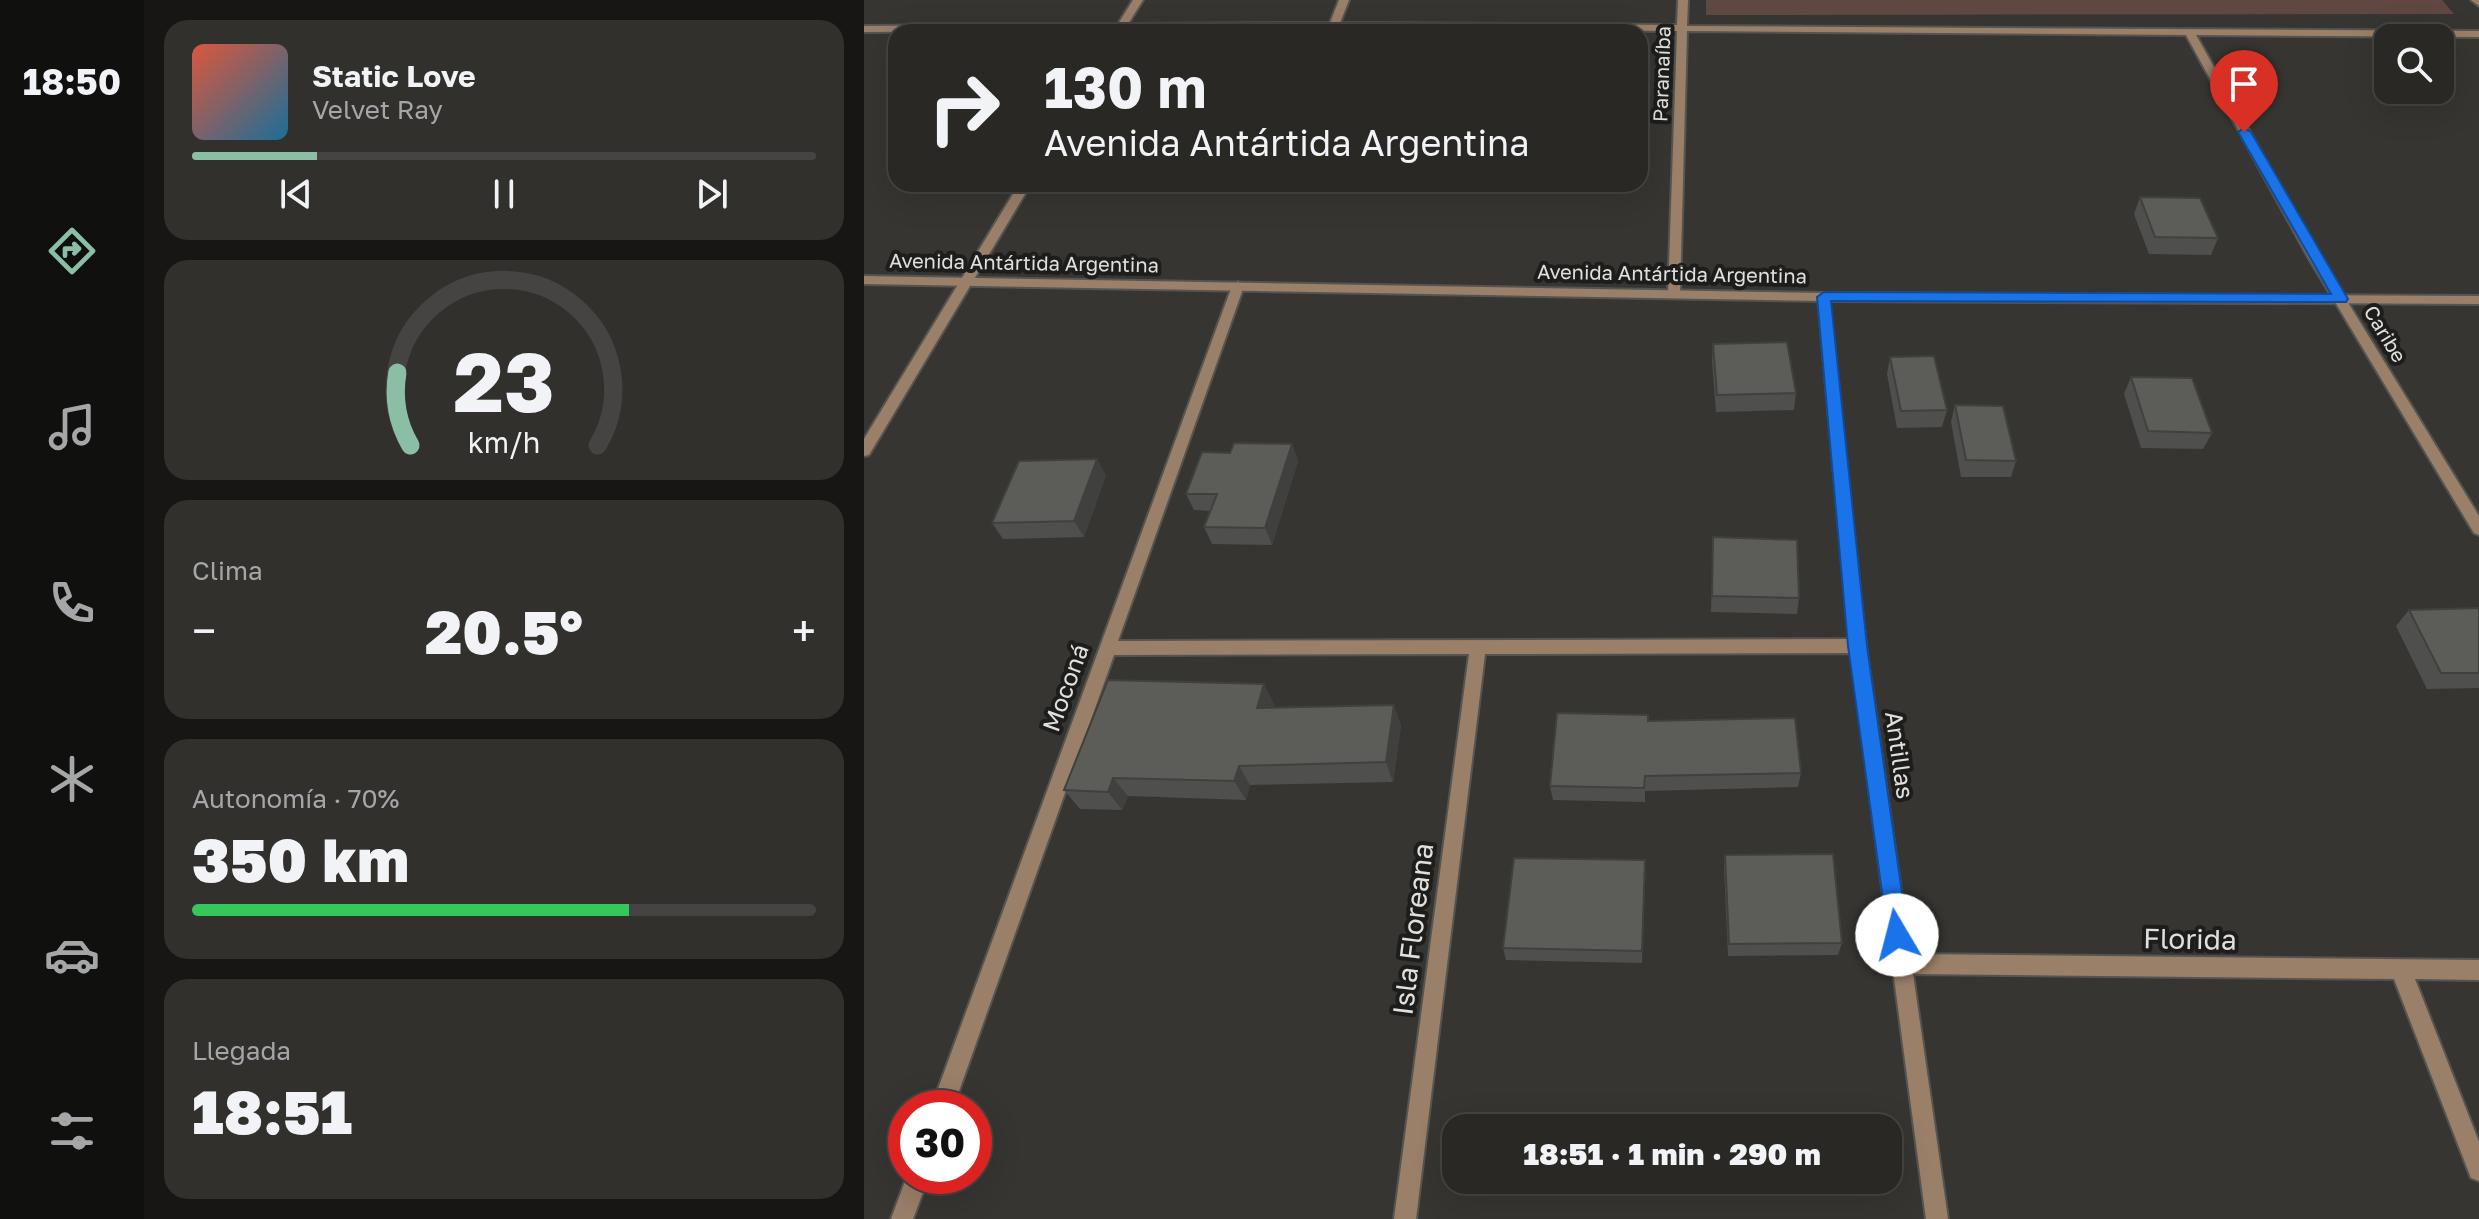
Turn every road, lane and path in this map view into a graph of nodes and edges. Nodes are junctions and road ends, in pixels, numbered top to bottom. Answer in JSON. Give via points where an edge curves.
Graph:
{"nodes":[{"id":1,"x":1138,"y":0,"type":"edge"},
{"id":2,"x":1344,"y":0,"type":"edge"},
{"id":3,"x":1683,"y":0,"type":"edge"},
{"id":4,"x":1124,"y":24,"type":"edge"},
{"id":5,"x":1335,"y":24,"type":"edge"},
{"id":6,"x":1648,"y":28,"type":"edge"},
{"id":7,"x":1682,"y":28,"type":"junction"},
{"id":8,"x":864,"y":29,"type":"edge"},
{"id":9,"x":888,"y":29,"type":"edge"},
{"id":10,"x":2189,"y":32,"type":"junction"},
{"id":11,"x":2479,"y":34,"type":"edge"},
{"id":12,"x":1020,"y":192,"type":"edge"},
{"id":13,"x":864,"y":280,"type":"edge"},
{"id":14,"x":965,"y":282,"type":"junction"},
{"id":15,"x":1238,"y":286,"type":"junction"},
{"id":16,"x":1674,"y":294,"type":"junction"},
{"id":17,"x":1824,"y":297,"type":"junction"},
{"id":18,"x":2341,"y":299,"type":"junction"},
{"id":19,"x":2479,"y":300,"type":"edge"},
{"id":20,"x":864,"y":451,"type":"edge"},
{"id":21,"x":2479,"y":529,"type":"edge"},
{"id":22,"x":1858,"y":646,"type":"junction"},
{"id":23,"x":1478,"y":647,"type":"junction"},
{"id":24,"x":1108,"y":648,"type":"junction"},
{"id":25,"x":1901,"y":964,"type":"junction"},
{"id":26,"x":2401,"y":970,"type":"junction"},
{"id":27,"x":2479,"y":970,"type":"edge"},
{"id":28,"x":948,"y":1090,"type":"edge"},
{"id":29,"x":2479,"y":1170,"type":"edge"},
{"id":30,"x":911,"y":1194,"type":"edge"},
{"id":31,"x":902,"y":1219,"type":"edge"},
{"id":32,"x":1405,"y":1219,"type":"edge"},
{"id":33,"x":1937,"y":1219,"type":"edge"}],
"edges":[{"from":1,"to":4,"type":"street"},
{"from":2,"to":5,"type":"street"},
{"from":3,"to":7,"type":"street","name":"Paranaíba"},
{"from":6,"to":7,"type":"street"},
{"from":7,"to":10,"type":"street"},
{"from":7,"to":16,"type":"street","name":"Paranaíba"},
{"from":8,"to":9,"type":"street"},
{"from":10,"to":11,"type":"street"},
{"from":10,"to":18,"type":"street","name":"Caribe"},
{"from":12,"to":14,"type":"street"},
{"from":13,"to":14,"type":"street","name":"Avenida Antártida Argentina"},
{"from":14,"to":15,"type":"street","name":"Avenida Antártida Argentina"},
{"from":14,"to":20,"type":"street"},
{"from":15,"to":16,"type":"street","name":"Avenida Antártida Argentina"},
{"from":15,"to":24,"type":"street","name":"Moconá"},
{"from":16,"to":17,"type":"street","name":"Avenida Antártida Argentina"},
{"from":17,"to":18,"type":"street","name":"Avenida Antártida Argentina"},
{"from":17,"to":22,"type":"street","name":"Antillas"},
{"from":18,"to":19,"type":"street","name":"Avenida Antártida Argentina"},
{"from":18,"to":21,"type":"street","name":"Caribe"},
{"from":22,"to":23,"type":"street"},
{"from":22,"to":25,"type":"street","name":"Antillas"},
{"from":23,"to":24,"type":"street"},
{"from":23,"to":32,"type":"street","name":"Isla Floreana"},
{"from":24,"to":28,"type":"street","name":"Moconá"},
{"from":25,"to":26,"type":"street","name":"Florida"},
{"from":25,"to":33,"type":"street","name":"Antillas"},
{"from":26,"to":27,"type":"street","name":"Florida"},
{"from":26,"to":29,"type":"street"},
{"from":30,"to":31,"type":"street"}]}
